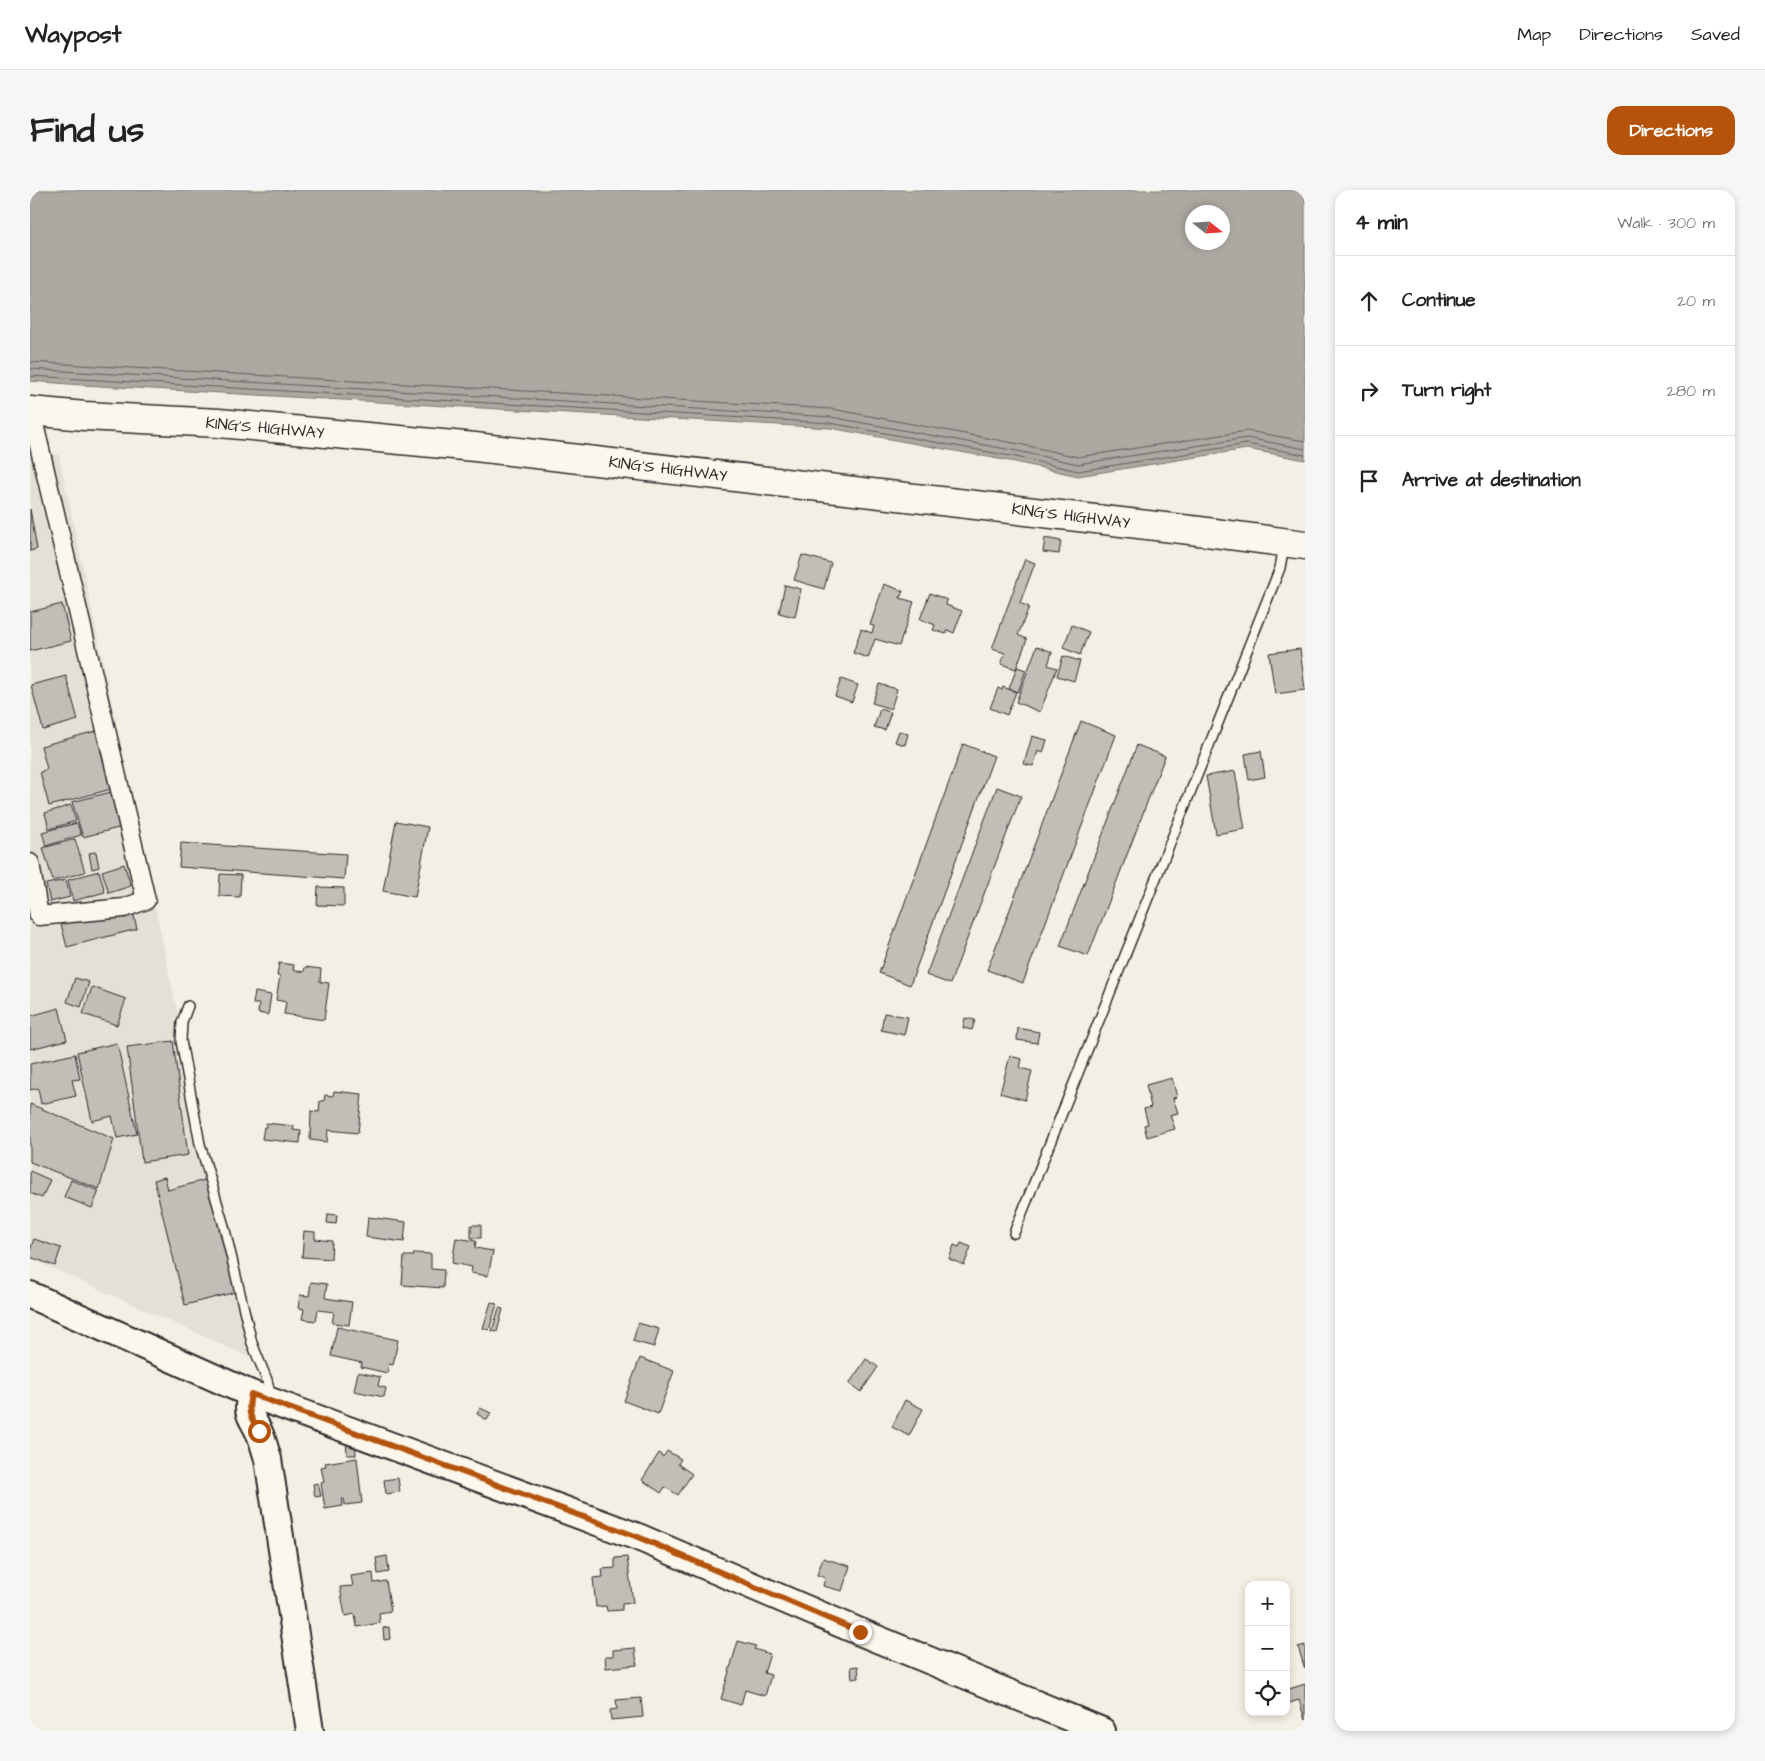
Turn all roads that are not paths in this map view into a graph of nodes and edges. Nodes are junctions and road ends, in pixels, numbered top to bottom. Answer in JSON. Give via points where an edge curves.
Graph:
{"nodes":[{"id":1,"x":30,"y":412,"type":"edge"},
{"id":2,"x":1295,"y":543,"type":"edge"},
{"id":3,"x":30,"y":863,"type":"edge"},
{"id":4,"x":188,"y":1006,"type":"dead end"},
{"id":5,"x":1014,"y":1233,"type":"dead end"},
{"id":6,"x":30,"y":1295,"type":"edge"},
{"id":7,"x":258,"y":1398,"type":"junction"},
{"id":8,"x":310,"y":1731,"type":"edge"},
{"id":9,"x":1102,"y":1731,"type":"edge"}],
"edges":[{"from":1,"to":2,"type":"highway","name":"KING'S HIGHWAY","via":[[218,423],[475,447]]},
{"from":1,"to":3,"type":"street","via":[[146,900],[124,908],[39,916]]},
{"from":2,"to":5,"type":"lane","via":[[1280,568]]},
{"from":4,"to":7,"type":"lane","via":[[182,1022],[182,1041],[200,1144],[252,1343],[267,1380],[269,1389]]},
{"from":6,"to":7,"type":"street"},
{"from":7,"to":8,"type":"street","via":[[248,1405],[268,1458]]},
{"from":7,"to":9,"type":"street","via":[[638,1537]]}]}
